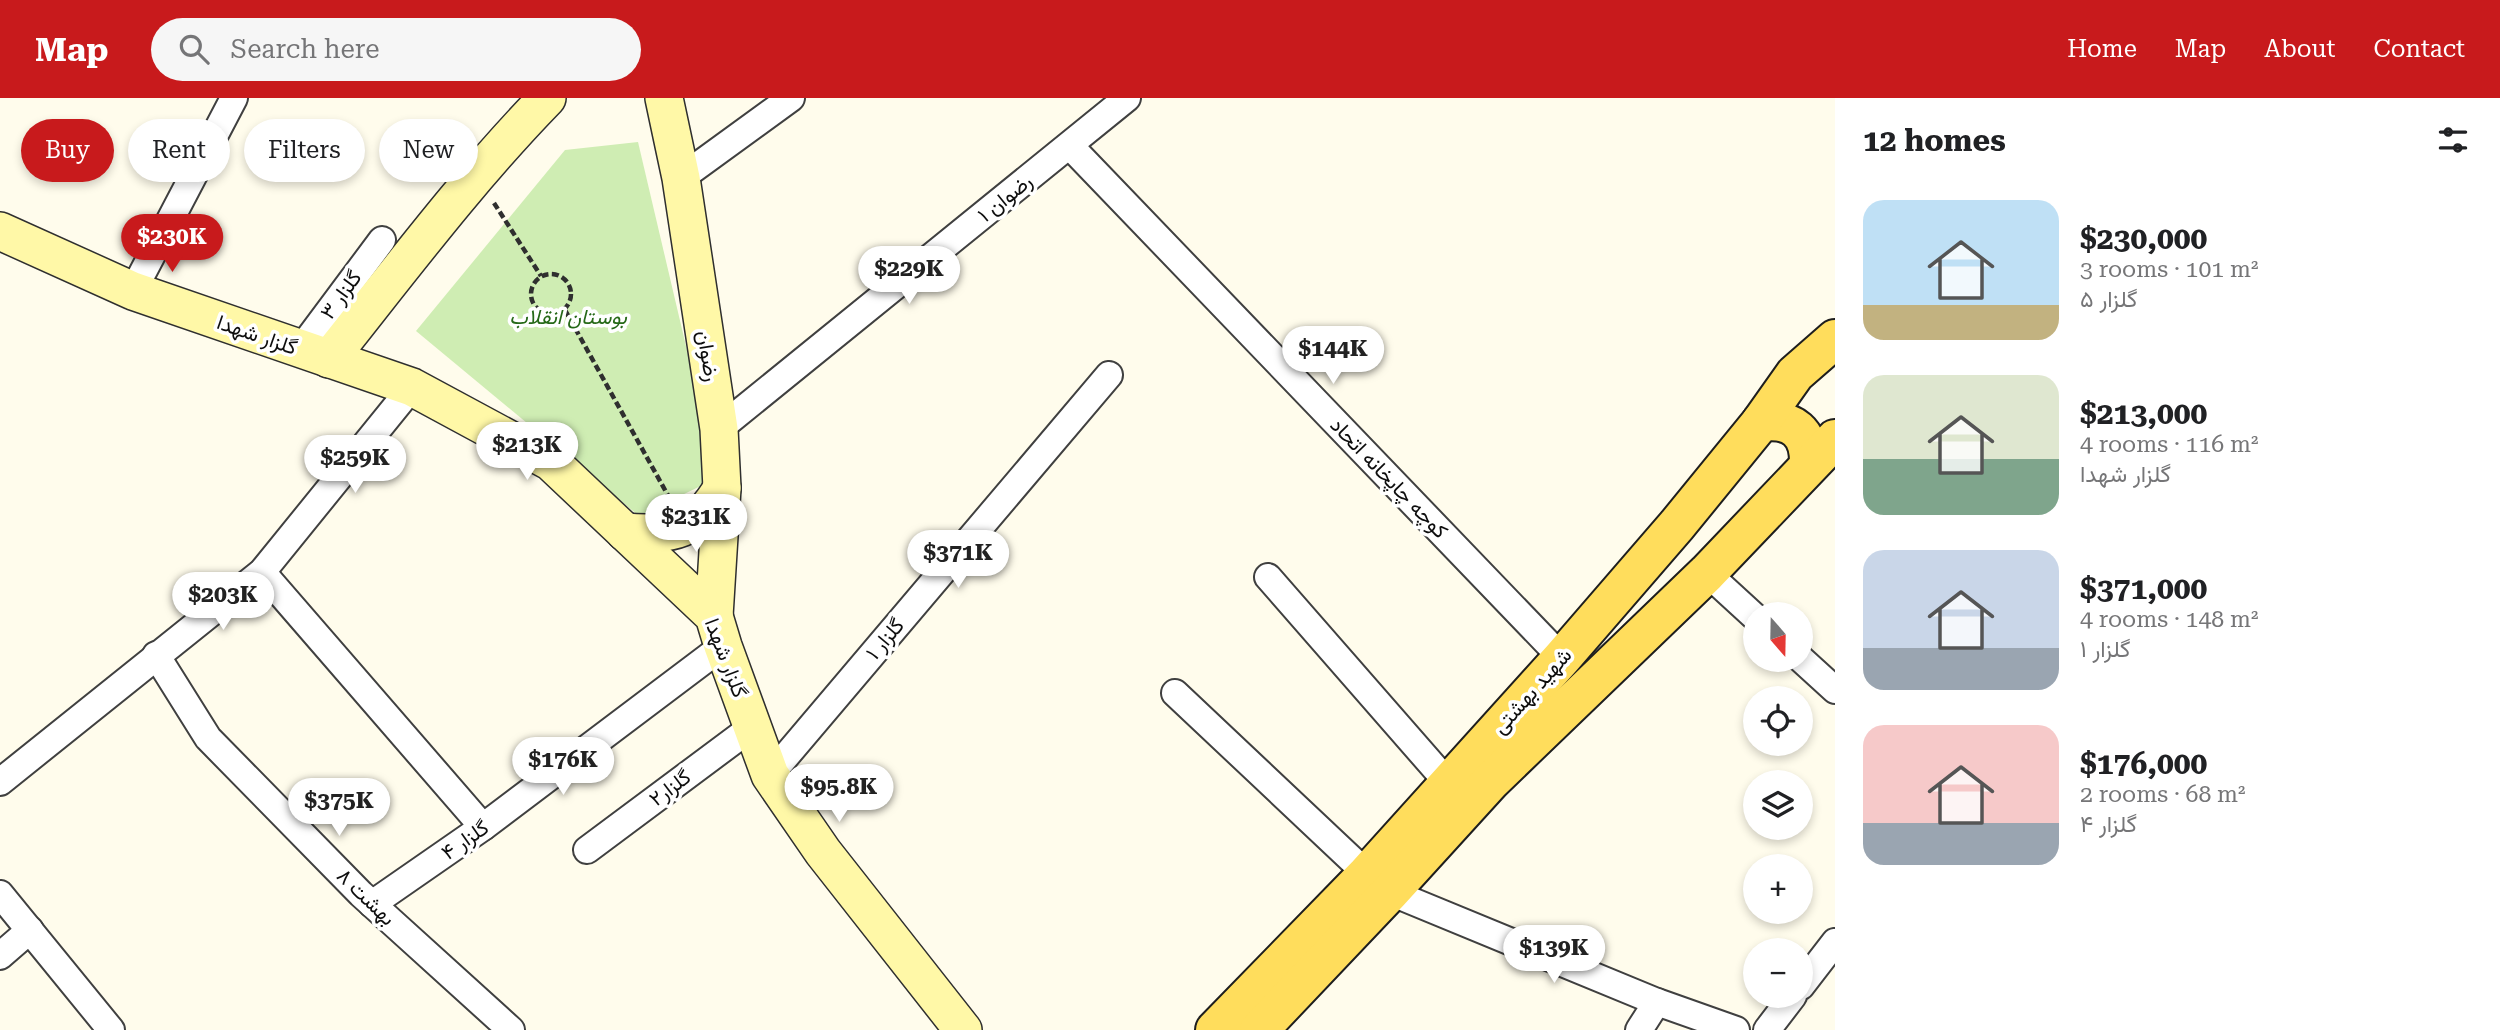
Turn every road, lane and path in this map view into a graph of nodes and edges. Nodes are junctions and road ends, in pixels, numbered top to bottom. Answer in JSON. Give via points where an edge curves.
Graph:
{"nodes":[{"id":1,"x":234,"y":98,"type":"edge"},
{"id":2,"x":547,"y":98,"type":"edge"},
{"id":3,"x":664,"y":98,"type":"edge"},
{"id":4,"x":791,"y":98,"type":"edge"},
{"id":5,"x":1128,"y":98,"type":"edge"},
{"id":6,"x":1070,"y":146,"type":"junction"},
{"id":7,"x":478,"y":175,"type":"edge"},
{"id":8,"x":478,"y":178,"type":"edge"},
{"id":9,"x":681,"y":178,"type":"junction"},
{"id":10,"x":472,"y":182,"type":"edge"},
{"id":11,"x":0,"y":230,"type":"edge"},
{"id":12,"x":382,"y":240,"type":"dead end"},
{"id":13,"x":541,"y":276,"type":"junction"},
{"id":14,"x":133,"y":291,"type":"junction"},
{"id":15,"x":565,"y":310,"type":"junction"},
{"id":16,"x":1833,"y":352,"type":"edge"},
{"id":17,"x":315,"y":354,"type":"junction"},
{"id":18,"x":1109,"y":375,"type":"dead end"},
{"id":19,"x":412,"y":387,"type":"junction"},
{"id":20,"x":1761,"y":422,"type":"junction"},
{"id":21,"x":719,"y":429,"type":"junction"},
{"id":22,"x":1822,"y":452,"type":"edge"},
{"id":23,"x":722,"y":488,"type":"junction"},
{"id":24,"x":685,"y":527,"type":"junction"},
{"id":25,"x":625,"y":532,"type":"junction"},
{"id":26,"x":262,"y":572,"type":"junction"},
{"id":27,"x":1707,"y":573,"type":"junction"},
{"id":28,"x":1268,"y":577,"type":"dead end"},
{"id":29,"x":1743,"y":606,"type":"edge"},
{"id":30,"x":718,"y":631,"type":"junction"},
{"id":31,"x":156,"y":655,"type":"junction"},
{"id":32,"x":1562,"y":659,"type":"junction"},
{"id":33,"x":1813,"y":670,"type":"edge"},
{"id":34,"x":1835,"y":690,"type":"edge"},
{"id":35,"x":1175,"y":693,"type":"dead end"},
{"id":36,"x":752,"y":727,"type":"junction"},
{"id":37,"x":770,"y":775,"type":"junction"},
{"id":38,"x":0,"y":782,"type":"edge"},
{"id":39,"x":1448,"y":783,"type":"junction"},
{"id":40,"x":483,"y":827,"type":"junction"},
{"id":41,"x":587,"y":850,"type":"dead end"},
{"id":42,"x":1379,"y":883,"type":"junction"},
{"id":43,"x":0,"y":894,"type":"edge"},
{"id":44,"x":372,"y":904,"type":"junction"},
{"id":45,"x":30,"y":930,"type":"junction"},
{"id":46,"x":1835,"y":942,"type":"edge"},
{"id":47,"x":0,"y":956,"type":"edge"},
{"id":48,"x":1813,"y":970,"type":"edge"},
{"id":49,"x":1657,"y":1002,"type":"junction"},
{"id":50,"x":1784,"y":1008,"type":"edge"},
{"id":51,"x":111,"y":1030,"type":"edge"},
{"id":52,"x":511,"y":1030,"type":"edge"},
{"id":53,"x":963,"y":1030,"type":"edge"},
{"id":54,"x":1215,"y":1030,"type":"edge"},
{"id":55,"x":1259,"y":1030,"type":"edge"},
{"id":56,"x":1639,"y":1030,"type":"edge"},
{"id":57,"x":1736,"y":1030,"type":"edge"},
{"id":58,"x":1767,"y":1030,"type":"edge"}],
"edges":[{"from":1,"to":14,"type":"street"},
{"from":2,"to":7,"type":"main road"},
{"from":3,"to":9,"type":"main road","name":"رضوان"},
{"from":4,"to":9,"type":"street"},
{"from":5,"to":6,"type":"street","name":"رضوان ۱"},
{"from":6,"to":21,"type":"street","name":"رضوان ۱"},
{"from":6,"to":32,"type":"street","name":"کوچه چاپخانه اتحاد"},
{"from":8,"to":13,"type":"path"},
{"from":9,"to":21,"type":"main road","name":"رضوان"},
{"from":10,"to":17,"type":"main road"},
{"from":11,"to":14,"type":"main road","name":"گلزار شهدا"},
{"from":12,"to":17,"type":"street","name":"گلزار ۳"},
{"from":13,"to":15,"type":"path","via":[[556,274],[568,283],[571,297]]},
{"from":13,"to":15,"type":"path","via":[[531,289],[533,306],[548,315]]},
{"from":14,"to":17,"type":"main road","name":"گلزار شهدا"},
{"from":15,"to":24,"type":"path"},
{"from":16,"to":20,"type":"main road","name":"شهید بهشتی","via":[[1795,374]]},
{"from":17,"to":19,"type":"main road","name":"گلزار شهدا"},
{"from":18,"to":37,"type":"street","name":"گلزار ۱"},
{"from":19,"to":25,"type":"main road","name":"گلزار شهدا","via":[[551,462]]},
{"from":19,"to":26,"type":"street"},
{"from":20,"to":22,"type":"main road","via":[[1791,425],[1810,449]]},
{"from":20,"to":32,"type":"main road","name":"شهید بهشتی"},
{"from":21,"to":23,"type":"main road","name":"رضوان"},
{"from":22,"to":27,"type":"main road","name":"شهید بهشتی"},
{"from":23,"to":24,"type":"main road","via":[[709,510]]},
{"from":23,"to":30,"type":"main road","name":"رضوان"},
{"from":24,"to":25,"type":"main road","via":[[656,535]]},
{"from":25,"to":30,"type":"main road","name":"گلزار شهدا"},
{"from":26,"to":31,"type":"street"},
{"from":26,"to":40,"type":"street"},
{"from":27,"to":29,"type":"street"},
{"from":27,"to":42,"type":"main road","name":"شهید بهشتی"},
{"from":28,"to":39,"type":"street"},
{"from":30,"to":36,"type":"main road","name":"گلزار شهدا"},
{"from":30,"to":40,"type":"street","name":"گلزار ۴"},
{"from":31,"to":38,"type":"street"},
{"from":31,"to":44,"type":"street","name":"بهشت ۸","via":[[208,738]]},
{"from":32,"to":39,"type":"main road","name":"شهید بهشتی"},
{"from":33,"to":34,"type":"street"},
{"from":35,"to":42,"type":"street"},
{"from":36,"to":37,"type":"main road","name":"گلزار شهدا"},
{"from":36,"to":41,"type":"street","name":"گلزار۲"},
{"from":37,"to":53,"type":"main road","name":"گلزار شهدا","via":[[823,852]]},
{"from":39,"to":42,"type":"main road","name":"شهید بهشتی"},
{"from":40,"to":44,"type":"street","name":"گلزار ۴"},
{"from":42,"to":49,"type":"street"},
{"from":42,"to":54,"type":"main road","name":"شهید بهشتی"},
{"from":42,"to":55,"type":"main road","name":"شهید بهشتی"},
{"from":43,"to":45,"type":"street"},
{"from":44,"to":52,"type":"street","name":"بهشت ۸"},
{"from":45,"to":47,"type":"street"},
{"from":45,"to":51,"type":"street"},
{"from":46,"to":48,"type":"street"},
{"from":49,"to":56,"type":"street"},
{"from":49,"to":57,"type":"street"},
{"from":50,"to":58,"type":"street"}]}
